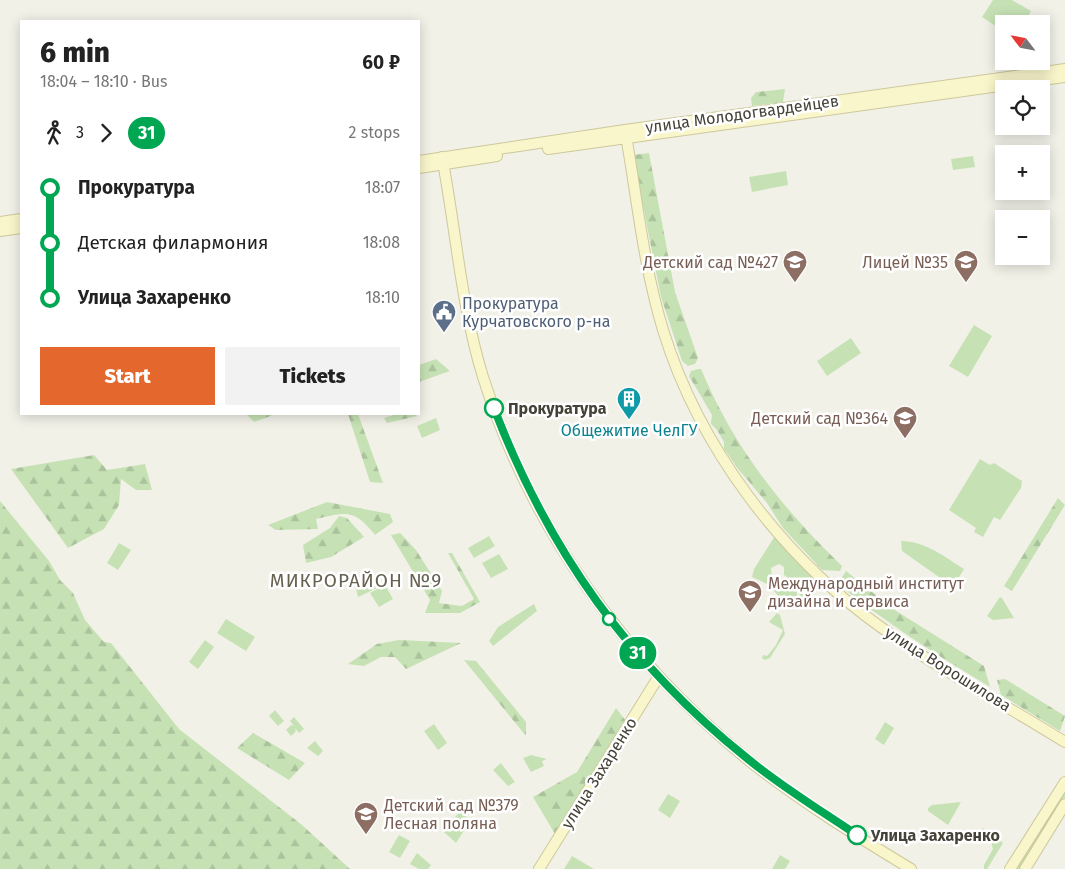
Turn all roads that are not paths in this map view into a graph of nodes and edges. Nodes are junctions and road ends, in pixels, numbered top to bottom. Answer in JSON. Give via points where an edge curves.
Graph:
{"nodes":[{"id":1,"x":1064,"y":72,"type":"edge"},
{"id":2,"x":626,"y":134,"type":"junction"},
{"id":3,"x":420,"y":161,"type":"edge"},
{"id":4,"x":443,"y":161,"type":"junction"},
{"id":5,"x":420,"y":168,"type":"edge"},
{"id":6,"x":20,"y":219,"type":"edge"},
{"id":7,"x":0,"y":222,"type":"edge"},
{"id":8,"x":20,"y":228,"type":"edge"},
{"id":9,"x":0,"y":231,"type":"edge"},
{"id":10,"x":659,"y":676,"type":"junction"},
{"id":11,"x":1065,"y":742,"type":"edge"},
{"id":12,"x":1065,"y":782,"type":"edge"},
{"id":13,"x":1065,"y":804,"type":"edge"},
{"id":14,"x":539,"y":869,"type":"edge"},
{"id":15,"x":911,"y":869,"type":"edge"},
{"id":16,"x":1010,"y":869,"type":"edge"},
{"id":17,"x":1024,"y":869,"type":"edge"}],
"edges":[{"from":1,"to":2,"type":"street","name":"улица Молодогвардейцев"},
{"from":2,"to":4,"type":"street","name":"улица Молодогвардейцев"},
{"from":2,"to":11,"type":"street","name":"улица Ворошилова","via":[[642,247],[664,332],[700,417],[752,499],[802,559],[866,616],[923,656]]},
{"from":3,"to":4,"type":"street","name":"улица Молодогвардейцев"},
{"from":4,"to":5,"type":"street","name":"улица Молодогвардейцев"},
{"from":4,"to":10,"type":"street","via":[[474,340],[493,406],[521,475],[581,581]]},
{"from":6,"to":7,"type":"street"},
{"from":8,"to":9,"type":"street"},
{"from":10,"to":14,"type":"street","name":"улица Захаренко"},
{"from":10,"to":15,"type":"street","via":[[708,724],[768,775]]},
{"from":12,"to":16,"type":"street"},
{"from":13,"to":17,"type":"street"}]}
